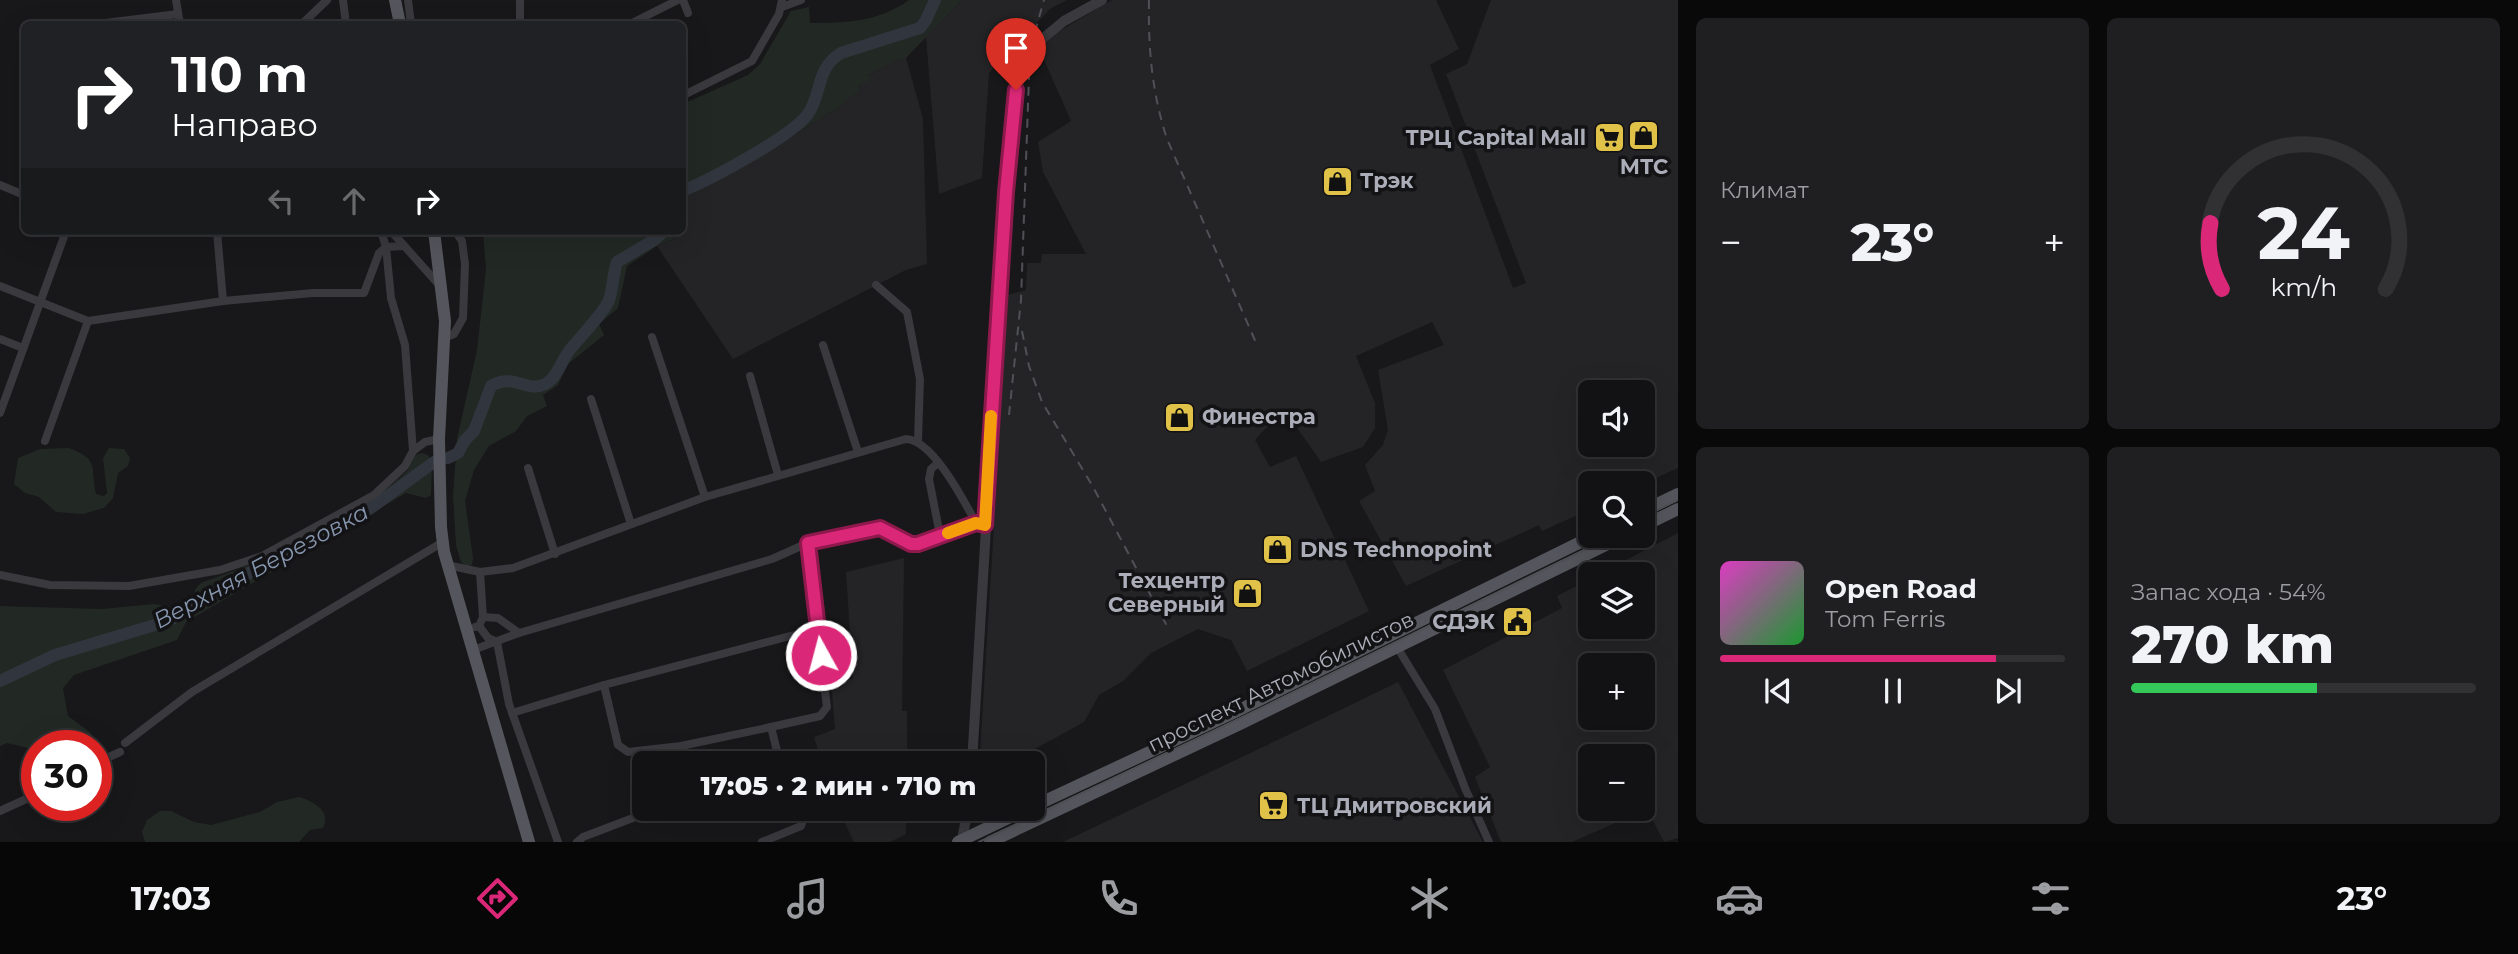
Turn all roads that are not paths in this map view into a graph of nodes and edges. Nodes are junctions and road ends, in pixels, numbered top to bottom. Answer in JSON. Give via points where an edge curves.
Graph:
{"nodes":[{"id":1,"x":176,"y":0,"type":"edge"},
{"id":2,"x":327,"y":0,"type":"edge"},
{"id":3,"x":343,"y":0,"type":"edge"},
{"id":4,"x":396,"y":0,"type":"edge"},
{"id":5,"x":408,"y":0,"type":"edge"},
{"id":6,"x":520,"y":0,"type":"edge"},
{"id":7,"x":680,"y":0,"type":"edge"},
{"id":8,"x":801,"y":0,"type":"edge"},
{"id":9,"x":1102,"y":0,"type":"edge"},
{"id":10,"x":782,"y":3,"type":"edge"},
{"id":11,"x":688,"y":13,"type":"dead end"},
{"id":12,"x":178,"y":14,"type":"junction"},
{"id":13,"x":121,"y":21,"type":"edge"},
{"id":14,"x":179,"y":21,"type":"edge"},
{"id":15,"x":305,"y":21,"type":"edge"},
{"id":16,"x":346,"y":21,"type":"edge"},
{"id":17,"x":400,"y":21,"type":"edge"},
{"id":18,"x":411,"y":21,"type":"edge"},
{"id":19,"x":520,"y":21,"type":"edge"},
{"id":20,"x":636,"y":21,"type":"edge"},
{"id":21,"x":686,"y":94,"type":"edge"},
{"id":22,"x":0,"y":185,"type":"edge"},
{"id":23,"x":21,"y":194,"type":"edge"},
{"id":24,"x":64,"y":235,"type":"edge"},
{"id":25,"x":217,"y":235,"type":"edge"},
{"id":26,"x":382,"y":235,"type":"edge"},
{"id":27,"x":394,"y":235,"type":"edge"},
{"id":28,"x":435,"y":235,"type":"edge"},
{"id":29,"x":458,"y":235,"type":"edge"},
{"id":30,"x":404,"y":246,"type":"junction"},
{"id":31,"x":386,"y":247,"type":"junction"},
{"id":32,"x":876,"y":285,"type":"dead end"},
{"id":33,"x":0,"y":286,"type":"edge"},
{"id":34,"x":443,"y":290,"type":"junction"},
{"id":35,"x":223,"y":301,"type":"junction"},
{"id":36,"x":41,"y":302,"type":"junction"},
{"id":37,"x":88,"y":321,"type":"junction"},
{"id":38,"x":652,"y":337,"type":"dead end"},
{"id":39,"x":444,"y":338,"type":"junction"},
{"id":40,"x":0,"y":339,"type":"edge"},
{"id":41,"x":823,"y":345,"type":"dead end"},
{"id":42,"x":23,"y":348,"type":"junction"},
{"id":43,"x":750,"y":376,"type":"dead end"},
{"id":44,"x":591,"y":400,"type":"dead end"},
{"id":45,"x":0,"y":414,"type":"edge"},
{"id":46,"x":439,"y":439,"type":"junction"},
{"id":47,"x":45,"y":441,"type":"dead end"},
{"id":48,"x":918,"y":441,"type":"junction"},
{"id":49,"x":413,"y":451,"type":"junction"},
{"id":50,"x":858,"y":452,"type":"junction"},
{"id":51,"x":938,"y":463,"type":"junction"},
{"id":52,"x":528,"y":468,"type":"dead end"},
{"id":53,"x":778,"y":475,"type":"junction"},
{"id":54,"x":1678,"y":494,"type":"edge"},
{"id":55,"x":705,"y":497,"type":"junction"},
{"id":56,"x":1655,"y":505,"type":"edge"},
{"id":57,"x":1678,"y":509,"type":"edge"},
{"id":58,"x":1655,"y":520,"type":"edge"},
{"id":59,"x":631,"y":524,"type":"junction"},
{"id":60,"x":980,"y":524,"type":"junction"},
{"id":61,"x":940,"y":535,"type":"junction"},
{"id":62,"x":443,"y":542,"type":"junction"},
{"id":63,"x":808,"y":543,"type":"junction"},
{"id":64,"x":1578,"y":543,"type":"edge"},
{"id":65,"x":1600,"y":548,"type":"edge"},
{"id":66,"x":555,"y":554,"type":"junction"},
{"id":67,"x":447,"y":565,"type":"junction"},
{"id":68,"x":480,"y":572,"type":"junction"},
{"id":69,"x":0,"y":575,"type":"edge"},
{"id":70,"x":483,"y":617,"type":"junction"},
{"id":71,"x":473,"y":628,"type":"junction"},
{"id":72,"x":817,"y":629,"type":"junction"},
{"id":73,"x":519,"y":633,"type":"junction"},
{"id":74,"x":497,"y":642,"type":"junction"},
{"id":75,"x":1396,"y":647,"type":"junction"},
{"id":76,"x":473,"y":650,"type":"junction"},
{"id":77,"x":604,"y":685,"type":"junction"},
{"id":78,"x":512,"y":713,"type":"junction"},
{"id":79,"x":771,"y":727,"type":"junction"},
{"id":80,"x":125,"y":743,"type":"dead end"},
{"id":81,"x":777,"y":751,"type":"edge"},
{"id":82,"x":972,"y":751,"type":"edge"},
{"id":83,"x":120,"y":752,"type":"dead end"},
{"id":84,"x":112,"y":756,"type":"edge"},
{"id":85,"x":21,"y":801,"type":"edge"},
{"id":86,"x":1045,"y":801,"type":"edge"},
{"id":87,"x":0,"y":811,"type":"edge"},
{"id":88,"x":632,"y":818,"type":"edge"},
{"id":89,"x":803,"y":821,"type":"edge"},
{"id":90,"x":965,"y":821,"type":"edge"},
{"id":91,"x":1003,"y":821,"type":"edge"},
{"id":92,"x":961,"y":841,"type":"edge"},
{"id":93,"x":529,"y":842,"type":"edge"},
{"id":94,"x":558,"y":842,"type":"edge"},
{"id":95,"x":577,"y":842,"type":"edge"},
{"id":96,"x":762,"y":842,"type":"edge"},
{"id":97,"x":990,"y":842,"type":"edge"},
{"id":98,"x":1489,"y":842,"type":"edge"}],
"edges":[{"from":1,"to":12,"type":"street"},
{"from":2,"to":15,"type":"street"},
{"from":3,"to":16,"type":"street"},
{"from":4,"to":17,"type":"main road"},
{"from":5,"to":18,"type":"street"},
{"from":6,"to":19,"type":"street"},
{"from":7,"to":11,"type":"street"},
{"from":7,"to":20,"type":"street"},
{"from":8,"to":10,"type":"street"},
{"from":9,"to":60,"type":"street","via":[[1064,20],[1030,49],[1016,90]]},
{"from":10,"to":21,"type":"street","via":[[752,61]]},
{"from":12,"to":13,"type":"street"},
{"from":12,"to":14,"type":"street"},
{"from":22,"to":23,"type":"street"},
{"from":24,"to":36,"type":"street"},
{"from":25,"to":35,"type":"street"},
{"from":26,"to":31,"type":"street"},
{"from":27,"to":30,"type":"street"},
{"from":28,"to":34,"type":"main road"},
{"from":29,"to":39,"type":"street","via":[[465,264],[463,318],[454,334]]},
{"from":30,"to":31,"type":"street"},
{"from":30,"to":34,"type":"street"},
{"from":31,"to":35,"type":"street","via":[[379,253],[364,293]]},
{"from":31,"to":49,"type":"street","via":[[391,298],[405,345]]},
{"from":32,"to":48,"type":"street","via":[[907,312],[919,379]]},
{"from":33,"to":36,"type":"street"},
{"from":34,"to":39,"type":"main road"},
{"from":35,"to":37,"type":"street"},
{"from":36,"to":37,"type":"street"},
{"from":36,"to":42,"type":"street"},
{"from":37,"to":47,"type":"street"},
{"from":38,"to":55,"type":"street"},
{"from":39,"to":46,"type":"main road"},
{"from":40,"to":42,"type":"street"},
{"from":41,"to":50,"type":"street"},
{"from":42,"to":45,"type":"street"},
{"from":43,"to":53,"type":"street"},
{"from":44,"to":59,"type":"street"},
{"from":46,"to":49,"type":"street"},
{"from":46,"to":62,"type":"main road"},
{"from":48,"to":50,"type":"street","via":[[906,439]]},
{"from":48,"to":51,"type":"street"},
{"from":49,"to":69,"type":"street","via":[[405,466],[374,495],[262,556],[220,570],[128,586],[50,584]]},
{"from":50,"to":53,"type":"street"},
{"from":51,"to":60,"type":"street"},
{"from":51,"to":61,"type":"street","via":[[929,479]]},
{"from":52,"to":66,"type":"street"},
{"from":53,"to":55,"type":"street"},
{"from":54,"to":56,"type":"main road"},
{"from":55,"to":59,"type":"street"},
{"from":57,"to":58,"type":"main road"},
{"from":59,"to":66,"type":"street"},
{"from":60,"to":61,"type":"street"},
{"from":60,"to":82,"type":"street"},
{"from":61,"to":63,"type":"street","via":[[911,544],[880,528]]},
{"from":62,"to":67,"type":"main road"},
{"from":62,"to":80,"type":"street","via":[[192,692]]},
{"from":63,"to":72,"type":"street"},
{"from":63,"to":73,"type":"street","via":[[772,559]]},
{"from":64,"to":86,"type":"main road","name":"проспект Автомобилистов"},
{"from":65,"to":75,"type":"main road","name":"проспект Автомобилистов"},
{"from":66,"to":68,"type":"street","via":[[513,568]]},
{"from":67,"to":68,"type":"street"},
{"from":67,"to":71,"type":"main road"},
{"from":68,"to":70,"type":"street"},
{"from":70,"to":71,"type":"street"},
{"from":70,"to":73,"type":"street","via":[[498,618]]},
{"from":71,"to":74,"type":"street"},
{"from":71,"to":76,"type":"main road"},
{"from":72,"to":77,"type":"street"},
{"from":72,"to":79,"type":"street","via":[[825,713]]},
{"from":73,"to":74,"type":"street"},
{"from":74,"to":76,"type":"street"},
{"from":74,"to":78,"type":"street"},
{"from":75,"to":97,"type":"main road","name":"проспект Автомобилистов"},
{"from":75,"to":98,"type":"street","via":[[1435,709]]},
{"from":76,"to":93,"type":"main road"},
{"from":77,"to":78,"type":"street"},
{"from":77,"to":79,"type":"street","via":[[618,745],[628,752]]},
{"from":78,"to":94,"type":"street"},
{"from":79,"to":81,"type":"street"},
{"from":83,"to":84,"type":"street"},
{"from":85,"to":87,"type":"street"},
{"from":88,"to":95,"type":"street"},
{"from":89,"to":96,"type":"street"},
{"from":90,"to":92,"type":"street"},
{"from":91,"to":92,"type":"main road","name":"проспект Автомобилистов"}]}
